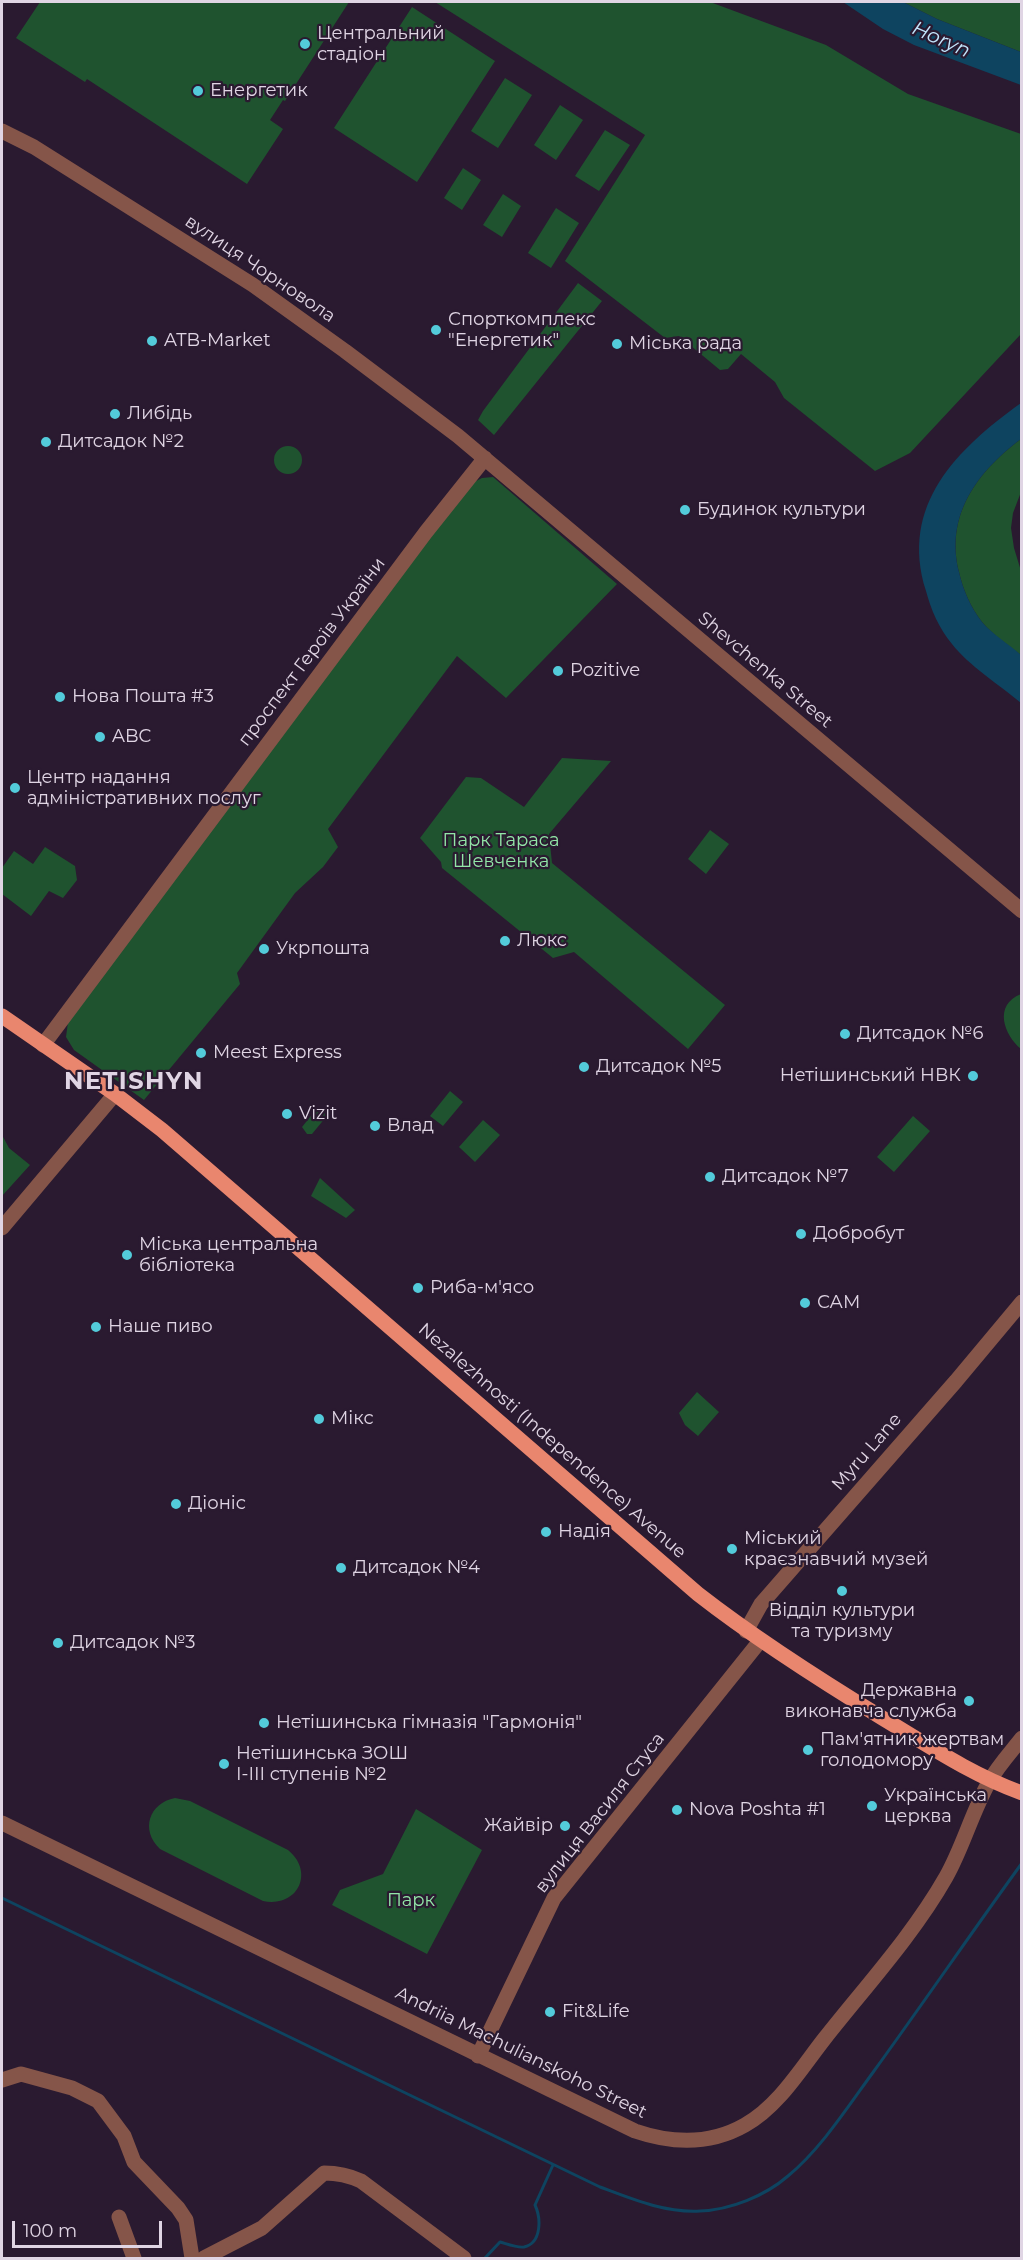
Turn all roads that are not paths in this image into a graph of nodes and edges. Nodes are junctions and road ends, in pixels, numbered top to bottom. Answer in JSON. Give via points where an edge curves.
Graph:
{"nodes":[{"id":1,"x":2,"y":131,"type":"edge"},
{"id":2,"x":485,"y":458,"type":"junction"},
{"id":3,"x":1022,"y":911,"type":"edge"},
{"id":4,"x":2,"y":1016,"type":"edge"},
{"id":5,"x":43,"y":1045,"type":"junction"},
{"id":6,"x":115,"y":1094,"type":"junction"},
{"id":7,"x":2,"y":1228,"type":"edge"},
{"id":8,"x":1022,"y":1302,"type":"edge"},
{"id":9,"x":746,"y":1631,"type":"junction"},
{"id":10,"x":760,"y":1641,"type":"junction"},
{"id":11,"x":1022,"y":1738,"type":"edge"},
{"id":12,"x":990,"y":1781,"type":"junction"},
{"id":13,"x":1022,"y":1793,"type":"edge"},
{"id":14,"x":2,"y":1823,"type":"edge"},
{"id":15,"x":478,"y":2056,"type":"junction"},
{"id":16,"x":2,"y":2080,"type":"edge"},
{"id":17,"x":119,"y":2217,"type":"dead end"},
{"id":18,"x":135,"y":2259,"type":"edge"},
{"id":19,"x":192,"y":2259,"type":"edge"},
{"id":20,"x":204,"y":2259,"type":"edge"},
{"id":21,"x":464,"y":2259,"type":"edge"}],
"edges":[{"from":1,"to":2,"type":"street","name":"вулиця Чорновола","via":[[43,152],[253,285]]},
{"from":2,"to":3,"type":"street","name":"Shevchenka Street"},
{"from":2,"to":5,"type":"street","name":"проспект Героїв України"},
{"from":4,"to":5,"type":"main road","name":"Nezalezhnosti (Independence) Avenue"},
{"from":5,"to":6,"type":"main road","name":"Nezalezhnosti (Independence) Avenue"},
{"from":6,"to":7,"type":"street"},
{"from":6,"to":9,"type":"main road","name":"Nezalezhnosti (Independence) Avenue","via":[[162,1130],[698,1594]]},
{"from":8,"to":9,"type":"street","name":"Myru Lane","via":[[761,1604]]},
{"from":9,"to":10,"type":"main road","name":"Nezalezhnosti (Independence) Avenue"},
{"from":10,"to":12,"type":"main road","name":"Nezalezhnosti (Independence) Avenue"},
{"from":10,"to":15,"type":"street","name":"вулиця Василя Стуса","via":[[554,1898]]},
{"from":11,"to":12,"type":"street"},
{"from":12,"to":13,"type":"main road","name":"Nezalezhnosti (Independence) Avenue"},
{"from":12,"to":15,"type":"street","name":"Andriia Machulianskoho Street","via":[[947,1876],[926,1909],[786,2087],[745,2125],[708,2139],[655,2138]]},
{"from":14,"to":15,"type":"street","name":"Andriia Machulianskoho Street"},
{"from":16,"to":19,"type":"street","via":[[21,2074],[72,2088],[98,2101],[124,2136],[134,2162],[186,2220]]},
{"from":17,"to":18,"type":"street"},
{"from":20,"to":21,"type":"street","via":[[262,2228],[324,2173],[348,2175],[361,2181]]}]}
